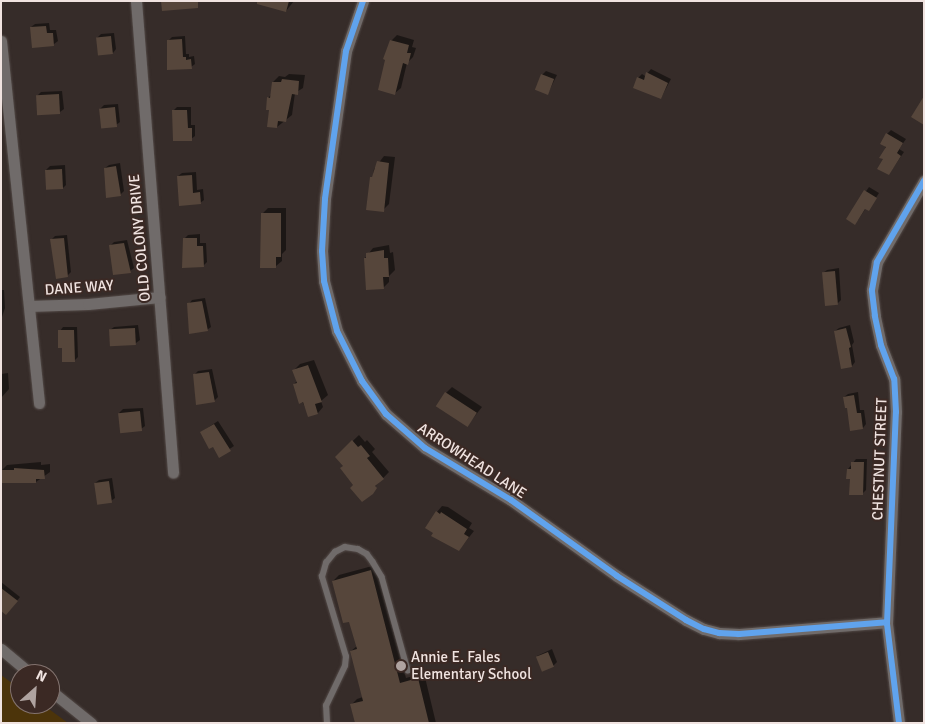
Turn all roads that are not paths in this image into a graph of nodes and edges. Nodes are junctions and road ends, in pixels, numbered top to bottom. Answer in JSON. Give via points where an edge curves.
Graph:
{"nodes":[{"id":1,"x":136,"y":1,"type":"edge"},
{"id":2,"x":362,"y":1,"type":"edge"},
{"id":3,"x":1,"y":41,"type":"edge"},
{"id":4,"x":924,"y":181,"type":"edge"},
{"id":5,"x":160,"y":297,"type":"junction"},
{"id":6,"x":29,"y":306,"type":"junction"},
{"id":7,"x":39,"y":403,"type":"dead end"},
{"id":8,"x":174,"y":472,"type":"dead end"},
{"id":9,"x":887,"y":622,"type":"junction"},
{"id":10,"x":1,"y":649,"type":"edge"},
{"id":11,"x":19,"y":664,"type":"edge"},
{"id":12,"x":408,"y":670,"type":"dead end"},
{"id":13,"x":60,"y":698,"type":"edge"},
{"id":14,"x":91,"y":723,"type":"edge"},
{"id":15,"x":327,"y":723,"type":"edge"},
{"id":16,"x":899,"y":723,"type":"edge"}],
"edges":[{"from":1,"to":5,"type":"street","name":"OLD COLONY DRIVE"},
{"from":2,"to":9,"type":"street","name":"ARROWHEAD LANE","via":[[346,51],[325,200],[322,251],[324,281],[337,331],[362,381],[386,414],[425,448],[511,500],[616,576],[704,629],[739,634]]},
{"from":3,"to":6,"type":"street"},
{"from":4,"to":9,"type":"street","name":"CHESTNUT STREET","via":[[876,262],[872,290],[881,345],[894,379],[896,412]]},
{"from":5,"to":6,"type":"street","name":"DANE WAY"},
{"from":5,"to":8,"type":"street","name":"OLD COLONY DRIVE"},
{"from":6,"to":7,"type":"street"},
{"from":9,"to":16,"type":"street","name":"CHESTNUT STREET"},
{"from":10,"to":11,"type":"street"},
{"from":12,"to":15,"type":"lane","via":[[382,577],[373,562],[358,549],[345,547],[335,552],[326,563],[322,577],[346,666],[326,706]]},
{"from":13,"to":14,"type":"street"}]}
